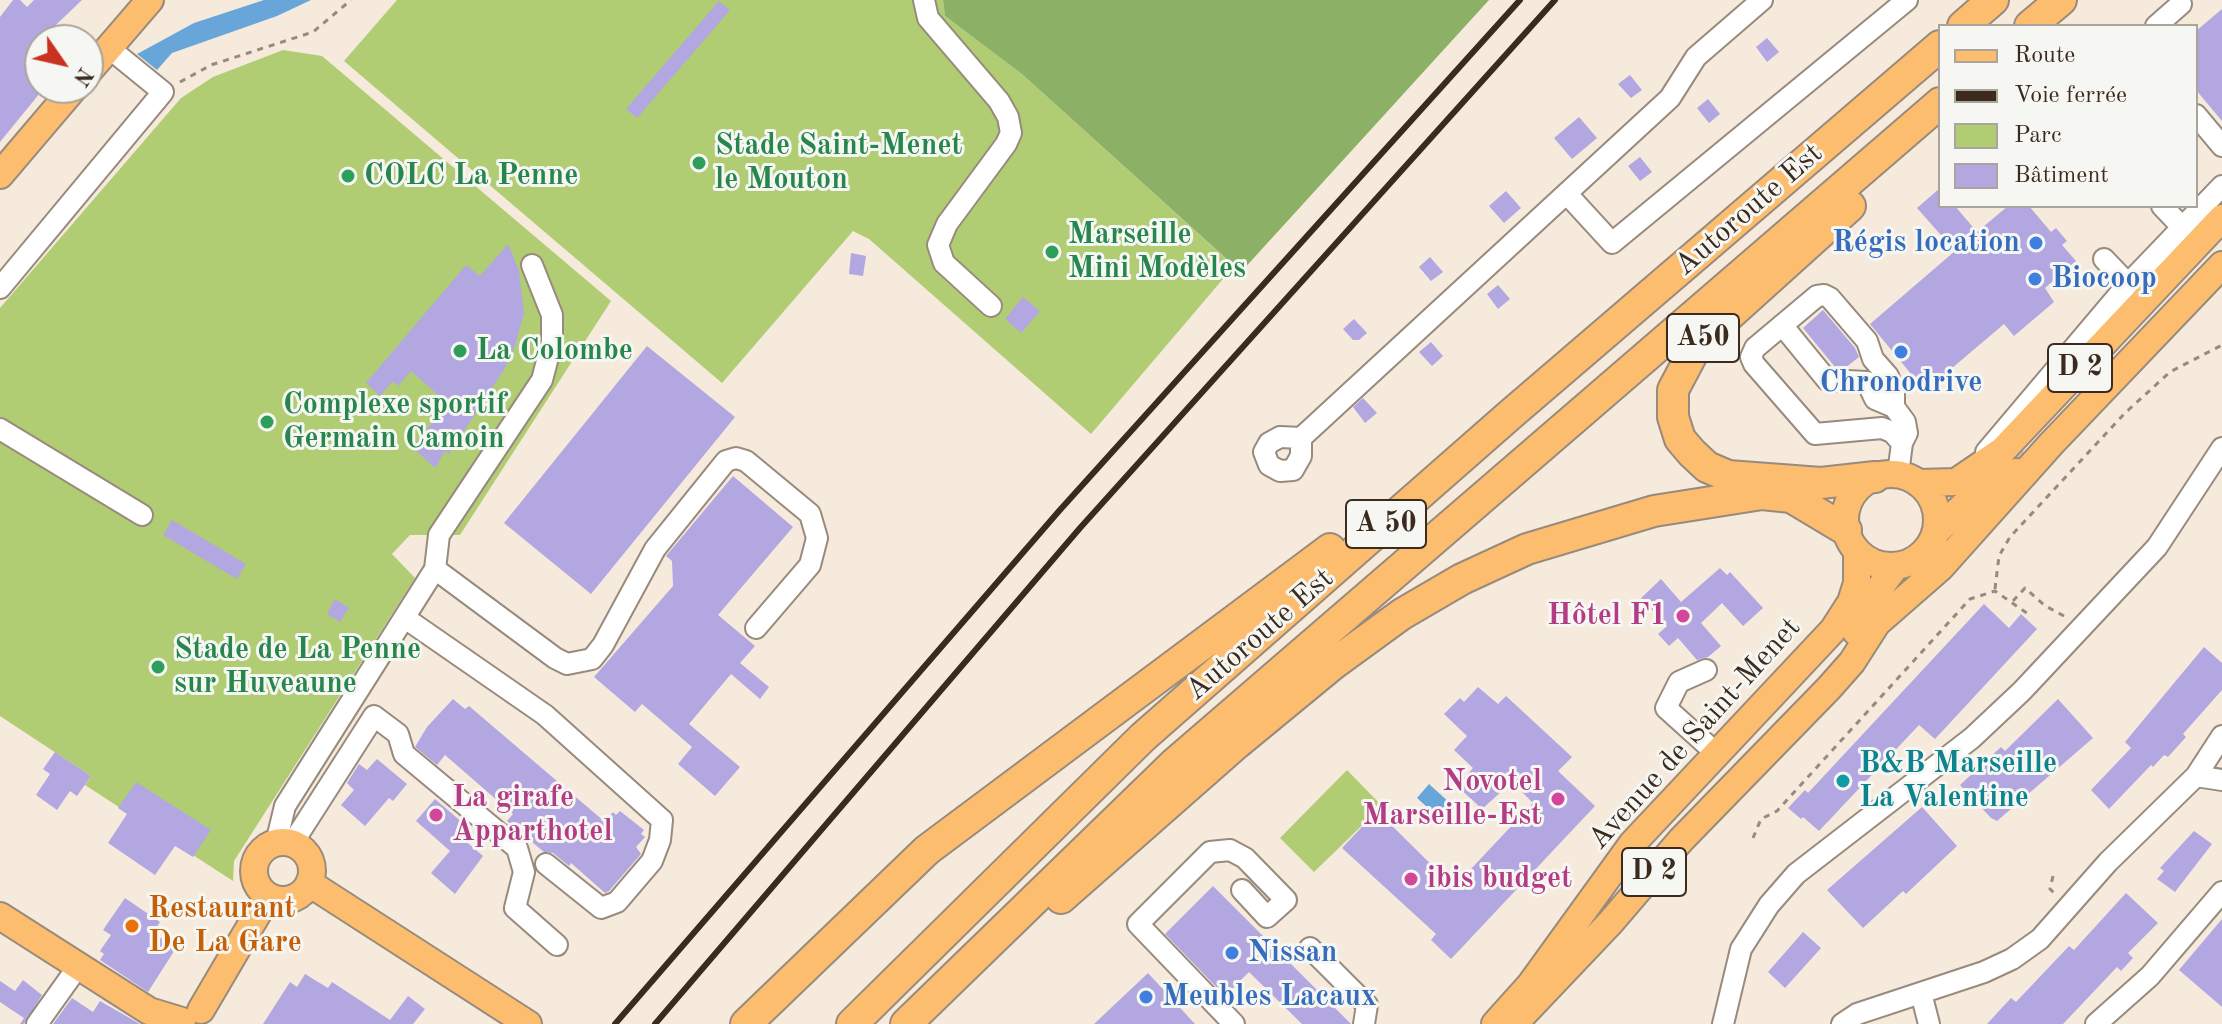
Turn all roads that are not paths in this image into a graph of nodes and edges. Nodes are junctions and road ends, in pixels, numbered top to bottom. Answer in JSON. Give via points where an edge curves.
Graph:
{"nodes":[{"id":1,"x":150,"y":0,"type":"edge"},
{"id":2,"x":924,"y":0,"type":"edge"},
{"id":3,"x":1762,"y":0,"type":"edge"},
{"id":4,"x":1907,"y":0,"type":"edge"},
{"id":5,"x":1993,"y":0,"type":"edge"},
{"id":6,"x":2061,"y":0,"type":"edge"},
{"id":7,"x":2076,"y":0,"type":"edge"},
{"id":8,"x":2181,"y":4,"type":"dead end"},
{"id":9,"x":1965,"y":24,"type":"edge"},
{"id":10,"x":2032,"y":24,"type":"edge"},
{"id":11,"x":2050,"y":24,"type":"edge"},
{"id":12,"x":2158,"y":24,"type":"edge"},
{"id":13,"x":109,"y":48,"type":"junction"},
{"id":14,"x":1938,"y":48,"type":"edge"},
{"id":15,"x":104,"y":54,"type":"edge"},
{"id":16,"x":60,"y":104,"type":"edge"},
{"id":17,"x":1938,"y":105,"type":"edge"},
{"id":18,"x":2198,"y":117,"type":"edge"},
{"id":19,"x":1938,"y":126,"type":"edge"},
{"id":20,"x":2222,"y":146,"type":"edge"},
{"id":21,"x":0,"y":175,"type":"edge"},
{"id":22,"x":2222,"y":186,"type":"edge"},
{"id":23,"x":1567,"y":194,"type":"junction"},
{"id":24,"x":2164,"y":208,"type":"edge"},
{"id":25,"x":2222,"y":218,"type":"edge"},
{"id":26,"x":2182,"y":227,"type":"junction"},
{"id":27,"x":2222,"y":235,"type":"edge"},
{"id":28,"x":2104,"y":259,"type":"dead end"},
{"id":29,"x":532,"y":265,"type":"dead end"},
{"id":30,"x":2222,"y":265,"type":"edge"},
{"id":31,"x":2128,"y":284,"type":"junction"},
{"id":32,"x":0,"y":288,"type":"edge"},
{"id":33,"x":991,"y":306,"type":"dead end"},
{"id":34,"x":1782,"y":325,"type":"junction"},
{"id":35,"x":1894,"y":407,"type":"junction"},
{"id":36,"x":1511,"y":414,"type":"junction"},
{"id":37,"x":0,"y":429,"type":"edge"},
{"id":38,"x":1301,"y":438,"type":"dead end"},
{"id":39,"x":1902,"y":443,"type":"junction"},
{"id":40,"x":2051,"y":444,"type":"junction"},
{"id":41,"x":2222,"y":448,"type":"edge"},
{"id":42,"x":2021,"y":449,"type":"tunnel mouth"},
{"id":43,"x":1970,"y":474,"type":"junction"},
{"id":44,"x":1897,"y":478,"type":"junction"},
{"id":45,"x":142,"y":515,"type":"dead end"},
{"id":46,"x":1936,"y":532,"type":"junction"},
{"id":47,"x":1852,"y":540,"type":"junction"},
{"id":48,"x":1896,"y":566,"type":"junction"},
{"id":49,"x":435,"y":569,"type":"junction"},
{"id":50,"x":405,"y":618,"type":"junction"},
{"id":51,"x":756,"y":628,"type":"dead end"},
{"id":52,"x":1706,"y":670,"type":"dead end"},
{"id":53,"x":1796,"y":688,"type":"dead end"},
{"id":54,"x":1795,"y":720,"type":"junction"},
{"id":55,"x":1668,"y":727,"type":"dead end"},
{"id":56,"x":2222,"y":736,"type":"edge"},
{"id":57,"x":1695,"y":737,"type":"junction"},
{"id":58,"x":1716,"y":753,"type":"junction"},
{"id":59,"x":2196,"y":776,"type":"junction"},
{"id":60,"x":2222,"y":780,"type":"edge"},
{"id":61,"x":284,"y":844,"type":"junction"},
{"id":62,"x":546,"y":864,"type":"dead end"},
{"id":63,"x":309,"y":883,"type":"junction"},
{"id":64,"x":1242,"y":890,"type":"dead end"},
{"id":65,"x":2222,"y":892,"type":"edge"},
{"id":66,"x":268,"y":896,"type":"junction"},
{"id":67,"x":0,"y":916,"type":"edge"},
{"id":68,"x":557,"y":945,"type":"dead end"},
{"id":69,"x":1310,"y":948,"type":"dead end"},
{"id":70,"x":77,"y":968,"type":"junction"},
{"id":71,"x":1530,"y":985,"type":"junction"},
{"id":72,"x":1921,"y":993,"type":"junction"},
{"id":73,"x":194,"y":1020,"type":"edge"},
{"id":74,"x":37,"y":1024,"type":"edge"},
{"id":75,"x":528,"y":1024,"type":"edge"},
{"id":76,"x":746,"y":1024,"type":"edge"},
{"id":77,"x":852,"y":1024,"type":"edge"},
{"id":78,"x":906,"y":1024,"type":"edge"},
{"id":79,"x":918,"y":1024,"type":"edge"},
{"id":80,"x":1234,"y":1024,"type":"edge"},
{"id":81,"x":1364,"y":1024,"type":"edge"},
{"id":82,"x":1495,"y":1024,"type":"edge"},
{"id":83,"x":1514,"y":1024,"type":"edge"},
{"id":84,"x":1723,"y":1024,"type":"edge"},
{"id":85,"x":1842,"y":1024,"type":"edge"},
{"id":86,"x":1929,"y":1024,"type":"edge"},
{"id":87,"x":2096,"y":1024,"type":"edge"}],
"edges":[{"from":1,"to":13,"type":"main road"},
{"from":2,"to":33,"type":"street","via":[[928,18],[1008,117],[1011,133],[1006,144],[947,224],[938,245],[944,263]]},
{"from":3,"to":23,"type":"street","via":[[1696,57],[1670,98]]},
{"from":4,"to":23,"type":"street","via":[[1612,243]]},
{"from":5,"to":9,"type":"highway"},
{"from":6,"to":10,"type":"highway"},
{"from":7,"to":11,"type":"highway"},
{"from":8,"to":12,"type":"street"},
{"from":13,"to":15,"type":"main road"},
{"from":13,"to":32,"type":"street","via":[[163,92]]},
{"from":14,"to":36,"type":"highway","name":"Autoroute Est","number":"A 50"},
{"from":16,"to":21,"type":"main road"},
{"from":17,"to":78,"type":"highway","name":"Autoroute Est","number":"A 50","via":[[1176,762]]},
{"from":18,"to":20,"type":"street"},
{"from":19,"to":44,"type":"highway","number":"A50","via":[[1698,343],[1673,390],[1680,439],[1707,467],[1728,476],[1821,483]]},
{"from":22,"to":26,"type":"street"},
{"from":23,"to":38,"type":"street"},
{"from":24,"to":26,"type":"street"},
{"from":25,"to":43,"type":"main road","number":"D 2","via":[[2003,450]]},
{"from":26,"to":31,"type":"street"},
{"from":27,"to":42,"type":"main road","number":"D 2"},
{"from":28,"to":31,"type":"street"},
{"from":29,"to":49,"type":"street","via":[[552,315],[552,342],[542,380],[439,535]]},
{"from":30,"to":40,"type":"main road","name":"Avenue de Saint-Menet","number":"D 2"},
{"from":31,"to":43,"type":"street"},
{"from":34,"to":35,"type":"street","via":[[1827,380],[1867,382],[1875,399]]},
{"from":34,"to":35,"type":"street","via":[[1817,296],[1830,298],[1867,341],[1873,359],[1888,376]]},
{"from":34,"to":39,"type":"street","via":[[1751,357],[1809,431],[1829,435],[1882,428]]},
{"from":35,"to":39,"type":"street","via":[[1905,422]]},
{"from":36,"to":76,"type":"highway","via":[[927,850]]},
{"from":36,"to":77,"type":"highway","name":"Autoroute Est","number":"A 50","via":[[1143,737]]},
{"from":37,"to":45,"type":"street"},
{"from":39,"to":44,"type":"street"},
{"from":40,"to":46,"type":"main road","number":"D 2","via":[[1962,507]]},
{"from":40,"to":54,"type":"main road","name":"Avenue de Saint-Menet","number":"D 2","via":[[1940,568],[1877,623],[1852,662]]},
{"from":41,"to":84,"type":"street","via":[[2157,547],[1972,738],[1796,874],[1769,905],[1741,949]]},
{"from":43,"to":44,"type":"main road","number":"D 2","via":[[1956,482]]},
{"from":44,"to":46,"type":"main road","via":[[1934,505]]},
{"from":44,"to":47,"type":"main road","via":[[1861,485],[1851,498],[1846,513]]},
{"from":46,"to":48,"type":"main road","via":[[1921,555]]},
{"from":47,"to":48,"type":"main road","via":[[1881,565]]},
{"from":47,"to":58,"type":"main road","name":"Avenue de Saint-Menet","number":"D 2","via":[[1857,583],[1841,619]]},
{"from":47,"to":79,"type":"highway","via":[[1791,497],[1762,494],[1654,511],[1527,549],[1462,579],[1402,614],[1320,675]]},
{"from":48,"to":54,"type":"main road","name":"Avenue de Saint-Menet","number":"D 2","via":[[1869,602],[1845,656]]},
{"from":49,"to":50,"type":"street"},
{"from":49,"to":51,"type":"street","via":[[555,658],[567,664],[592,659],[655,549],[726,461],[736,458],[810,514],[817,538],[810,565]]},
{"from":50,"to":61,"type":"street","via":[[285,806]]},
{"from":50,"to":62,"type":"street","via":[[545,715],[662,820],[652,861],[617,902],[601,908]]},
{"from":52,"to":57,"type":"street","via":[[1679,682],[1666,708]]},
{"from":53,"to":71,"type":"main road","via":[[1662,830],[1599,911]]},
{"from":54,"to":83,"type":"main road","name":"Avenue de Saint-Menet","number":"D 2"},
{"from":55,"to":57,"type":"street"},
{"from":56,"to":59,"type":"street"},
{"from":57,"to":58,"type":"street"},
{"from":58,"to":71,"type":"main road","name":"Avenue de Saint-Menet","number":"D 2","via":[[1632,844]]},
{"from":59,"to":60,"type":"street"},
{"from":59,"to":72,"type":"street","via":[[2108,862],[2040,939],[1984,972]]},
{"from":61,"to":63,"type":"main road","via":[[308,856]]},
{"from":61,"to":66,"type":"main road","via":[[260,854],[254,872]]},
{"from":61,"to":68,"type":"street","via":[[374,716],[398,734],[404,754],[517,848],[524,872],[515,908]]},
{"from":63,"to":66,"type":"main road","via":[[287,900]]},
{"from":63,"to":75,"type":"main road"},
{"from":64,"to":80,"type":"street","via":[[1267,917],[1286,900],[1245,858],[1230,850],[1210,852],[1138,924]]},
{"from":65,"to":87,"type":"street","via":[[2150,976]]},
{"from":66,"to":73,"type":"main road"},
{"from":67,"to":70,"type":"main road"},
{"from":69,"to":81,"type":"street","via":[[1367,1005]]},
{"from":70,"to":73,"type":"main road","via":[[149,1011]]},
{"from":70,"to":74,"type":"street"},
{"from":71,"to":82,"type":"main road","name":"Avenue de Saint-Menet","number":"D 2"},
{"from":72,"to":85,"type":"street"},
{"from":72,"to":86,"type":"street"}]}
